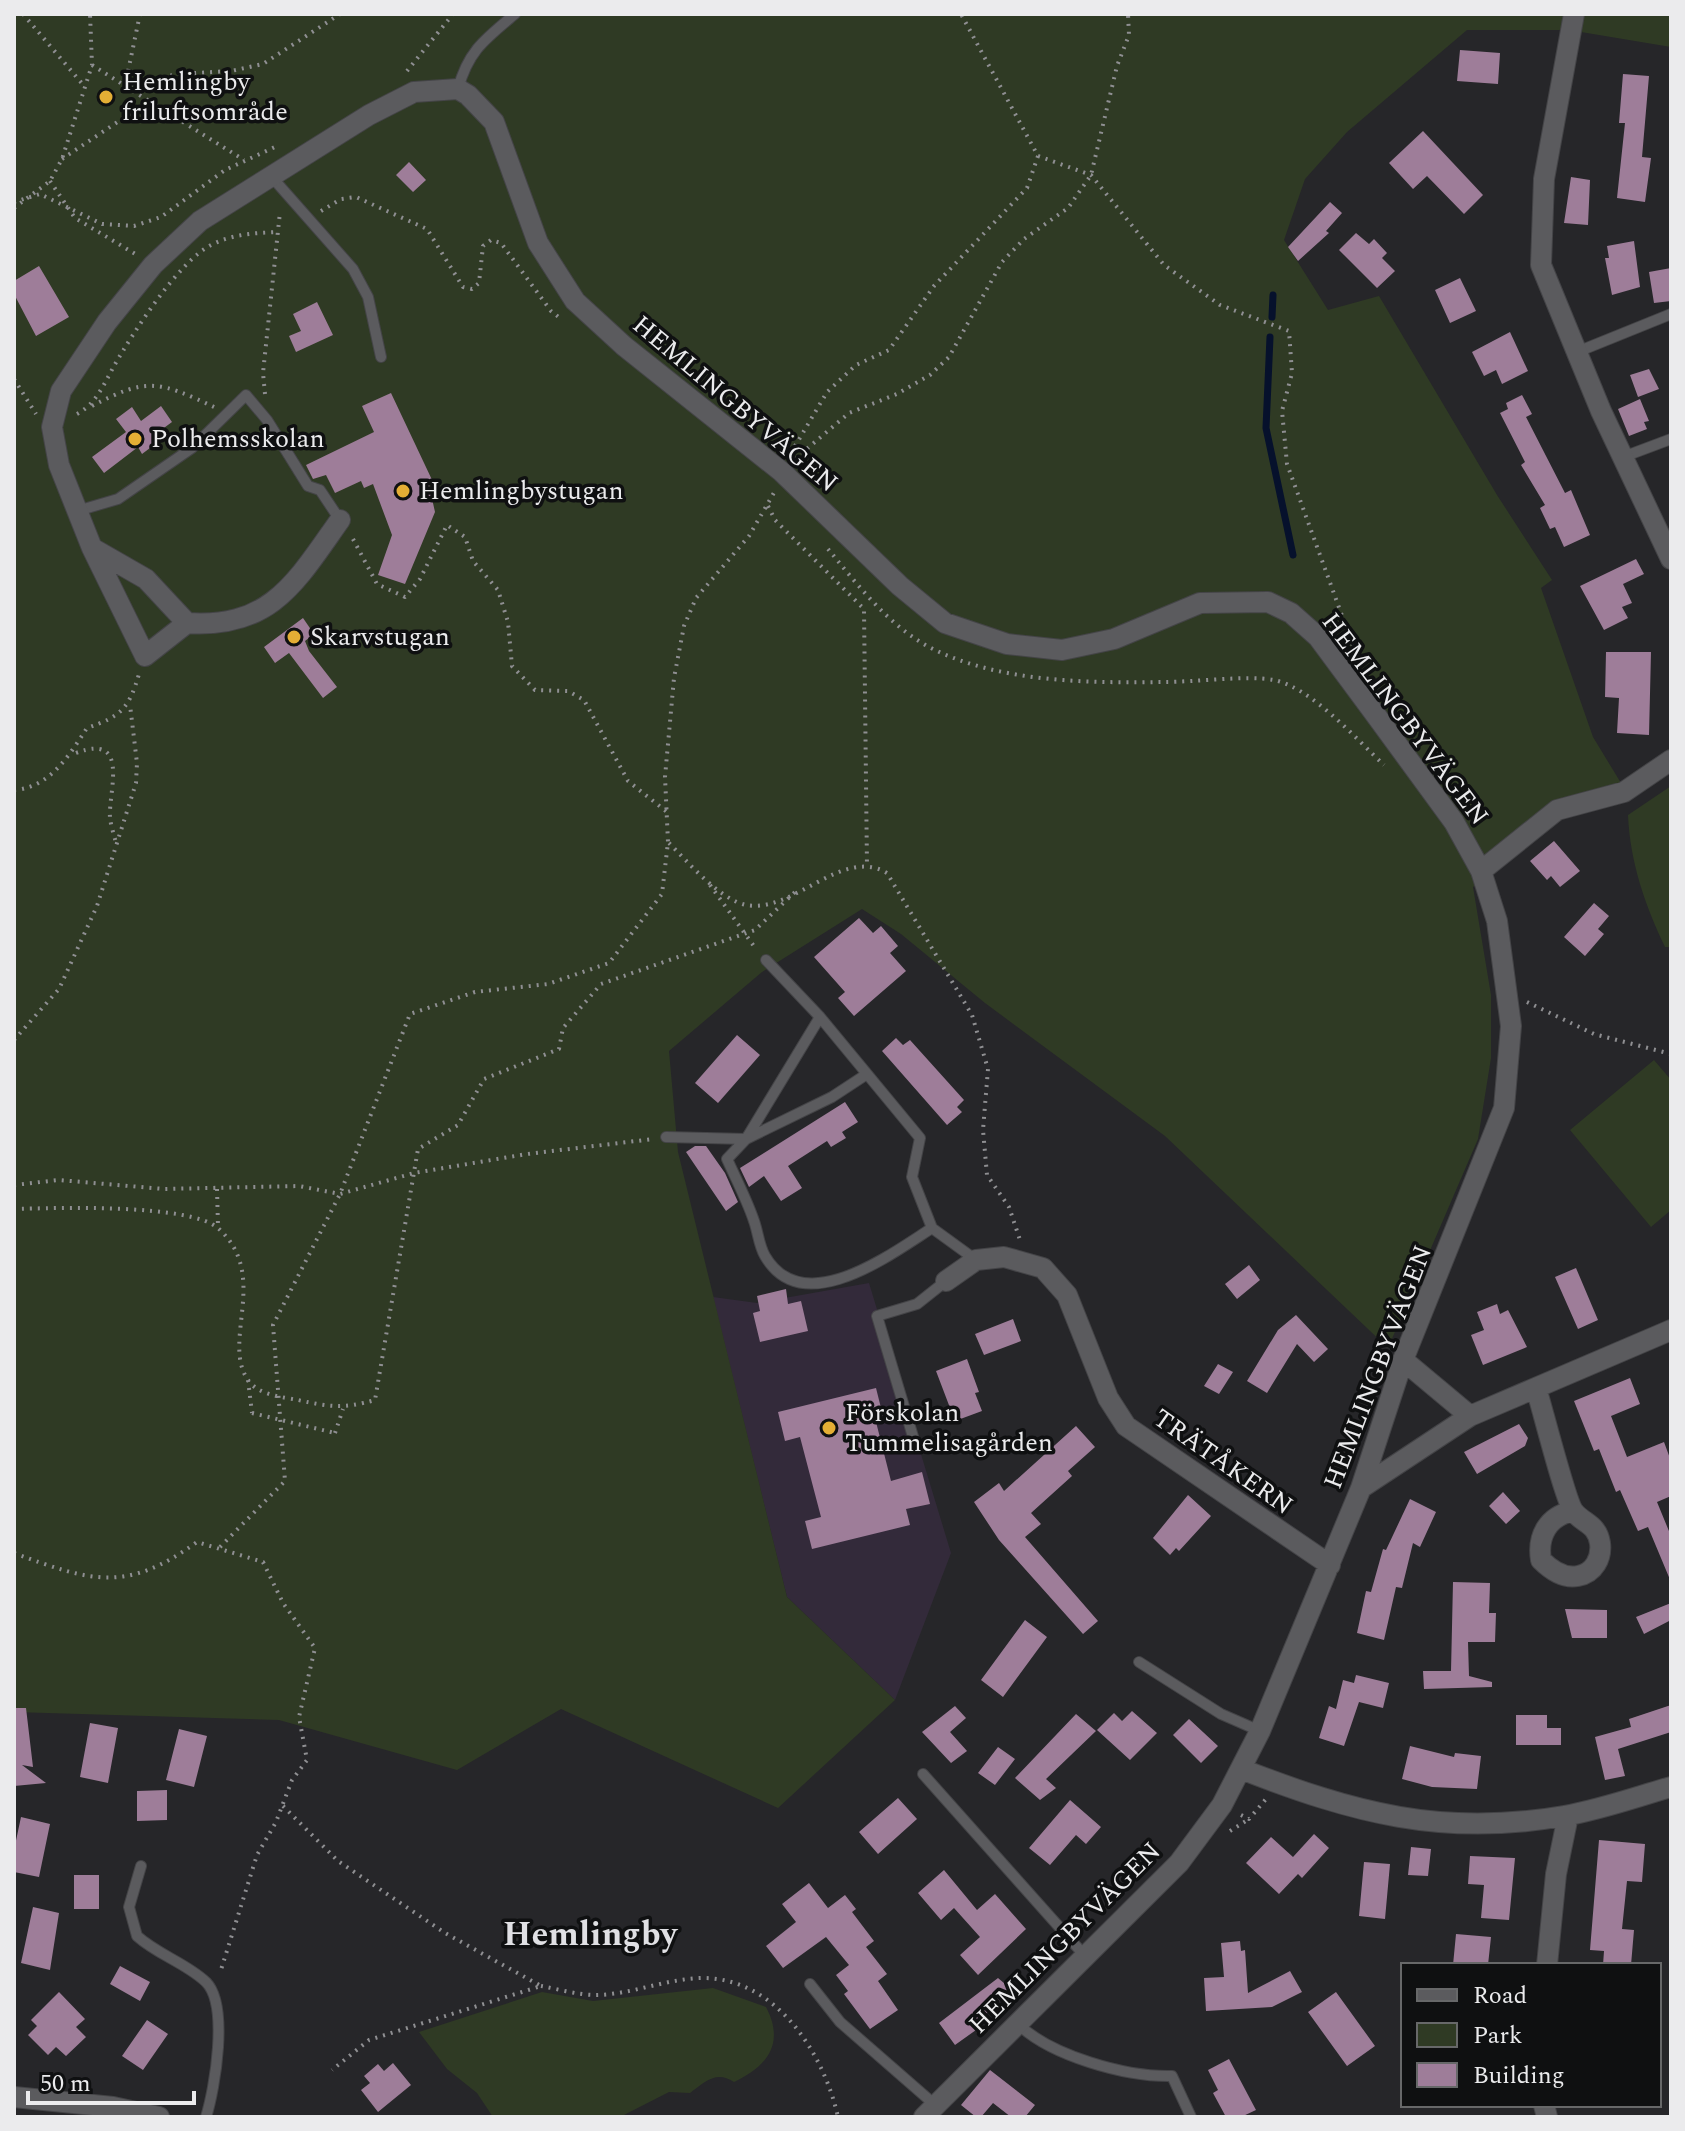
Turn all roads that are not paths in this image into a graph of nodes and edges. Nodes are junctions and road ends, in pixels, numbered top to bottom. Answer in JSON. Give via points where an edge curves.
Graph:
{"nodes":[{"id":1,"x":515,"y":14,"type":"edge"},
{"id":2,"x":1574,"y":14,"type":"edge"},
{"id":3,"x":458,"y":89,"type":"junction"},
{"id":4,"x":270,"y":175,"type":"junction"},
{"id":5,"x":1671,"y":314,"type":"edge"},
{"id":6,"x":1577,"y":352,"type":"junction"},
{"id":7,"x":381,"y":357,"type":"dead end"},
{"id":8,"x":1671,"y":439,"type":"edge"},
{"id":9,"x":1623,"y":457,"type":"junction"},
{"id":10,"x":77,"y":511,"type":"junction"},
{"id":11,"x":340,"y":520,"type":"joint"},
{"id":12,"x":92,"y":548,"type":"junction"},
{"id":13,"x":1671,"y":559,"type":"edge"},
{"id":14,"x":187,"y":623,"type":"junction"},
{"id":15,"x":1671,"y":760,"type":"edge"},
{"id":16,"x":1481,"y":871,"type":"junction"},
{"id":17,"x":766,"y":960,"type":"road end"},
{"id":18,"x":820,"y":1017,"type":"junction"},
{"id":19,"x":867,"y":1074,"type":"junction"},
{"id":20,"x":666,"y":1137,"type":"road end"},
{"id":21,"x":746,"y":1139,"type":"junction"},
{"id":22,"x":932,"y":1228,"type":"junction"},
{"id":23,"x":976,"y":1260,"type":"junction"},
{"id":24,"x":946,"y":1281,"type":"joint"},
{"id":25,"x":1671,"y":1330,"type":"edge"},
{"id":26,"x":1403,"y":1360,"type":"junction"},
{"id":27,"x":1536,"y":1388,"type":"junction"},
{"id":28,"x":1470,"y":1416,"type":"junction"},
{"id":29,"x":914,"y":1440,"type":"dead end"},
{"id":30,"x":1361,"y":1488,"type":"junction"},
{"id":31,"x":1573,"y":1511,"type":"dead end"},
{"id":32,"x":1330,"y":1565,"type":"junction"},
{"id":33,"x":1139,"y":1662,"type":"dead end"},
{"id":34,"x":1260,"y":1731,"type":"junction"},
{"id":35,"x":1241,"y":1769,"type":"junction"},
{"id":36,"x":923,"y":1774,"type":"dead end"},
{"id":37,"x":1671,"y":1787,"type":"edge"},
{"id":38,"x":1568,"y":1816,"type":"junction"},
{"id":39,"x":141,"y":1866,"type":"dead end"},
{"id":40,"x":1085,"y":1956,"type":"junction"},
{"id":41,"x":1547,"y":1963,"type":"edge"},
{"id":42,"x":810,"y":1984,"type":"dead end"},
{"id":43,"x":1016,"y":2022,"type":"junction"},
{"id":44,"x":14,"y":2097,"type":"edge"},
{"id":45,"x":929,"y":2111,"type":"edge"},
{"id":46,"x":159,"y":2117,"type":"edge"},
{"id":47,"x":206,"y":2117,"type":"edge"},
{"id":48,"x":1191,"y":2117,"type":"edge"}],
"edges":[{"from":1,"to":3,"type":"lane","via":[[478,45]]},
{"from":2,"to":6,"type":"street","via":[[1544,179],[1541,265]]},
{"from":3,"to":4,"type":"street","via":[[414,92]]},
{"from":3,"to":16,"type":"street","name":"HEMLINGBYVÄGEN","via":[[494,122],[538,243],[575,301],[782,472],[945,623],[1007,644],[1062,650],[1114,639],[1200,603],[1268,602],[1291,613],[1318,637],[1454,822]]},
{"from":4,"to":7,"type":"lane","via":[[353,269],[368,297]]},
{"from":4,"to":10,"type":"street","via":[[200,221],[153,265],[61,391],[52,427],[59,465]]},
{"from":5,"to":6,"type":"lane"},
{"from":6,"to":9,"type":"street"},
{"from":8,"to":9,"type":"lane"},
{"from":9,"to":13,"type":"street"},
{"from":10,"to":11,"type":"lane","via":[[118,499],[192,448],[246,395],[308,486],[320,490]]},
{"from":10,"to":12,"type":"street"},
{"from":11,"to":14,"type":"street","via":[[280,597],[250,617],[219,625]]},
{"from":12,"to":14,"type":"street","via":[[146,579]]},
{"from":12,"to":14,"type":"street","via":[[145,656]]},
{"from":15,"to":16,"type":"street","via":[[1624,792],[1557,810]]},
{"from":16,"to":26,"type":"street","name":"HEMLINGBYVÄGEN","via":[[1497,921],[1507,992],[1508,1080],[1498,1131]]},
{"from":17,"to":18,"type":"lane"},
{"from":18,"to":19,"type":"lane"},
{"from":18,"to":21,"type":"lane"},
{"from":19,"to":21,"type":"lane"},
{"from":19,"to":22,"type":"lane","via":[[920,1138],[912,1177]]},
{"from":20,"to":21,"type":"lane"},
{"from":21,"to":22,"type":"lane","via":[[727,1159],[765,1257],[790,1279],[821,1283],[860,1274]]},
{"from":22,"to":23,"type":"lane"},
{"from":23,"to":24,"type":"street"},
{"from":23,"to":32,"type":"street","name":"TRÄTÅKERN","via":[[1004,1257],[1043,1268],[1067,1295],[1108,1398],[1126,1426]]},
{"from":24,"to":29,"type":"lane","via":[[917,1304],[877,1316]]},
{"from":25,"to":27,"type":"street"},
{"from":26,"to":28,"type":"street"},
{"from":26,"to":30,"type":"street","name":"HEMLINGBYVÄGEN"},
{"from":27,"to":28,"type":"street"},
{"from":27,"to":31,"type":"street"},
{"from":28,"to":30,"type":"street"},
{"from":30,"to":32,"type":"street","name":"HEMLINGBYVÄGEN"},
{"from":32,"to":34,"type":"street","name":"HEMLINGBYVÄGEN"},
{"from":33,"to":34,"type":"lane","via":[[1221,1714]]},
{"from":34,"to":35,"type":"street","name":"HEMLINGBYVÄGEN"},
{"from":35,"to":38,"type":"street","via":[[1373,1814],[1435,1824],[1507,1824]]},
{"from":35,"to":40,"type":"street","name":"HEMLINGBYVÄGEN","via":[[1197,1841]]},
{"from":36,"to":40,"type":"lane"},
{"from":37,"to":38,"type":"street"},
{"from":38,"to":41,"type":"street"},
{"from":39,"to":47,"type":"lane","via":[[129,1907],[137,1936],[205,1982],[214,1996],[217,2063]]},
{"from":40,"to":43,"type":"street","name":"HEMLINGBYVÄGEN"},
{"from":42,"to":45,"type":"lane","via":[[840,2022]]},
{"from":43,"to":45,"type":"street","name":"HEMLINGBYVÄGEN"},
{"from":43,"to":48,"type":"lane","via":[[1069,2056],[1172,2076]]},
{"from":44,"to":46,"type":"street"}]}
